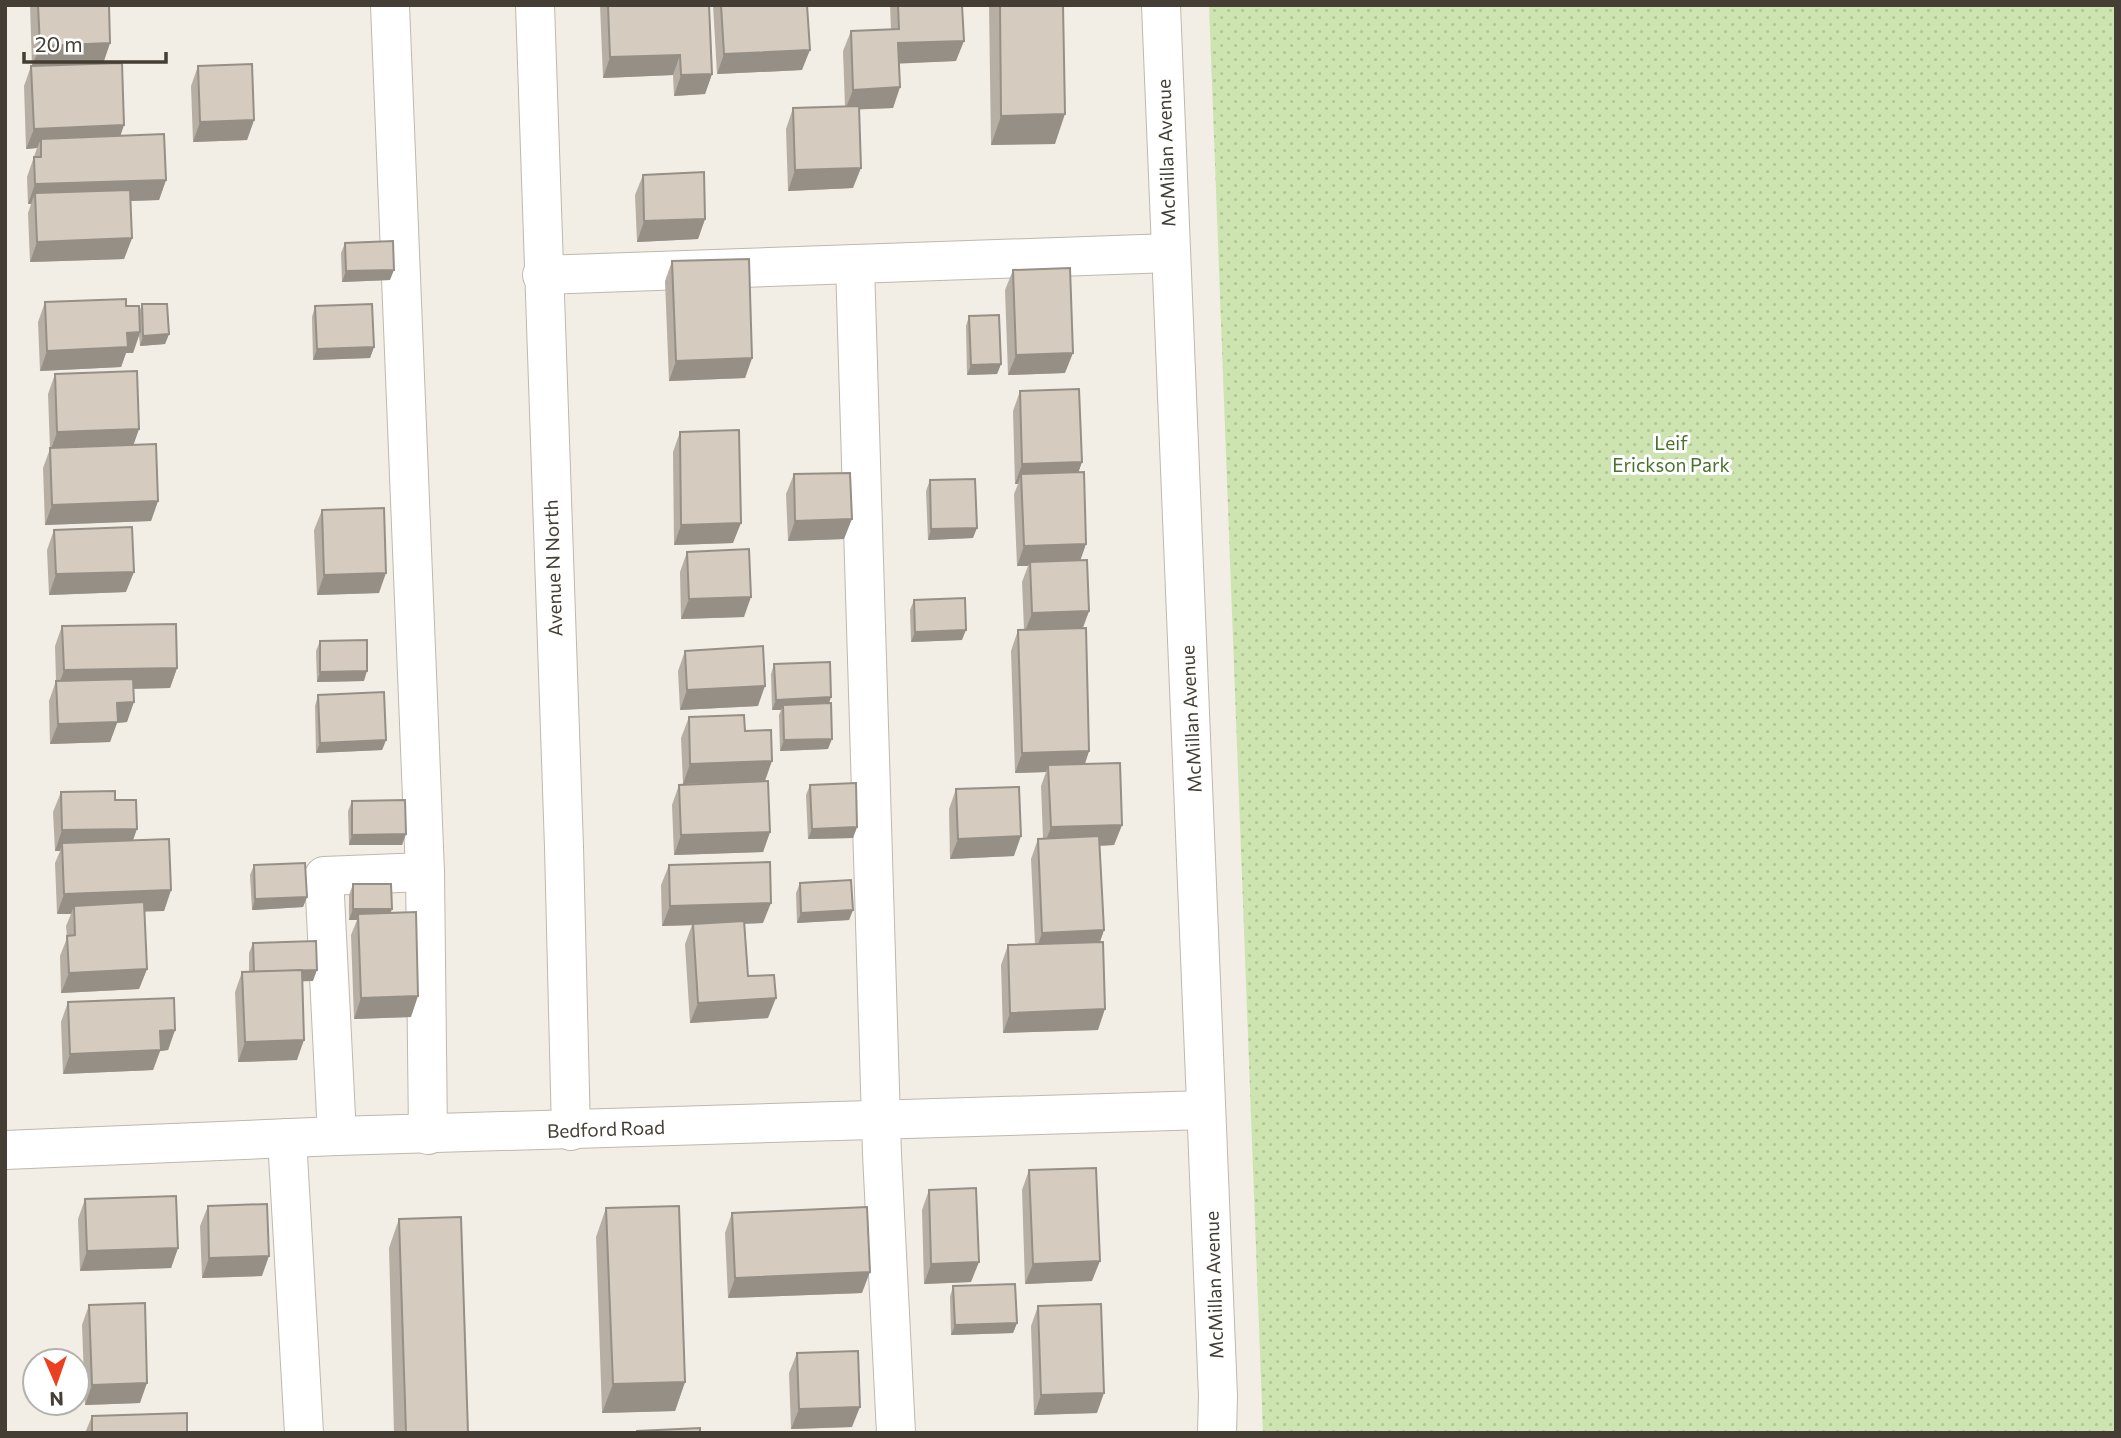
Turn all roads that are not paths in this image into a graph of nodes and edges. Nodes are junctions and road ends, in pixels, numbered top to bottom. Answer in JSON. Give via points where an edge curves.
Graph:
{"nodes":[{"id":1,"x":390,"y":5,"type":"edge"},
{"id":2,"x":535,"y":5,"type":"edge"},
{"id":3,"x":1161,"y":5,"type":"edge"},
{"id":4,"x":1170,"y":253,"type":"junction"},
{"id":5,"x":855,"y":264,"type":"junction"},
{"id":6,"x":542,"y":275,"type":"junction"},
{"id":7,"x":425,"y":872,"type":"junction"},
{"id":8,"x":1206,"y":1110,"type":"junction"},
{"id":9,"x":881,"y":1121,"type":"junction"},
{"id":10,"x":571,"y":1130,"type":"junction"},
{"id":11,"x":428,"y":1135,"type":"junction"},
{"id":12,"x":337,"y":1136,"type":"junction"},
{"id":13,"x":287,"y":1138,"type":"junction"},
{"id":14,"x":5,"y":1150,"type":"edge"},
{"id":15,"x":304,"y":1433,"type":"edge"},
{"id":16,"x":897,"y":1433,"type":"edge"},
{"id":17,"x":1217,"y":1433,"type":"edge"}],
"edges":[{"from":1,"to":7,"type":"street"},
{"from":2,"to":6,"type":"street","name":"Avenue N North"},
{"from":3,"to":4,"type":"street","name":"McMillan Avenue"},
{"from":4,"to":5,"type":"street"},
{"from":4,"to":8,"type":"street","name":"McMillan Avenue"},
{"from":5,"to":6,"type":"street"},
{"from":5,"to":9,"type":"street"},
{"from":6,"to":10,"type":"street","name":"Avenue N North"},
{"from":7,"to":11,"type":"street"},
{"from":7,"to":12,"type":"street","via":[[324,876]]},
{"from":8,"to":9,"type":"street","name":"Bedford Road"},
{"from":8,"to":17,"type":"street","name":"McMillan Avenue"},
{"from":9,"to":10,"type":"street","name":"Bedford Road"},
{"from":9,"to":16,"type":"street"},
{"from":10,"to":11,"type":"street","name":"Bedford Road"},
{"from":11,"to":12,"type":"street","name":"Bedford Road"},
{"from":12,"to":13,"type":"street","name":"Bedford Road"},
{"from":13,"to":14,"type":"street","name":"Bedford Road"},
{"from":13,"to":15,"type":"street"}]}
